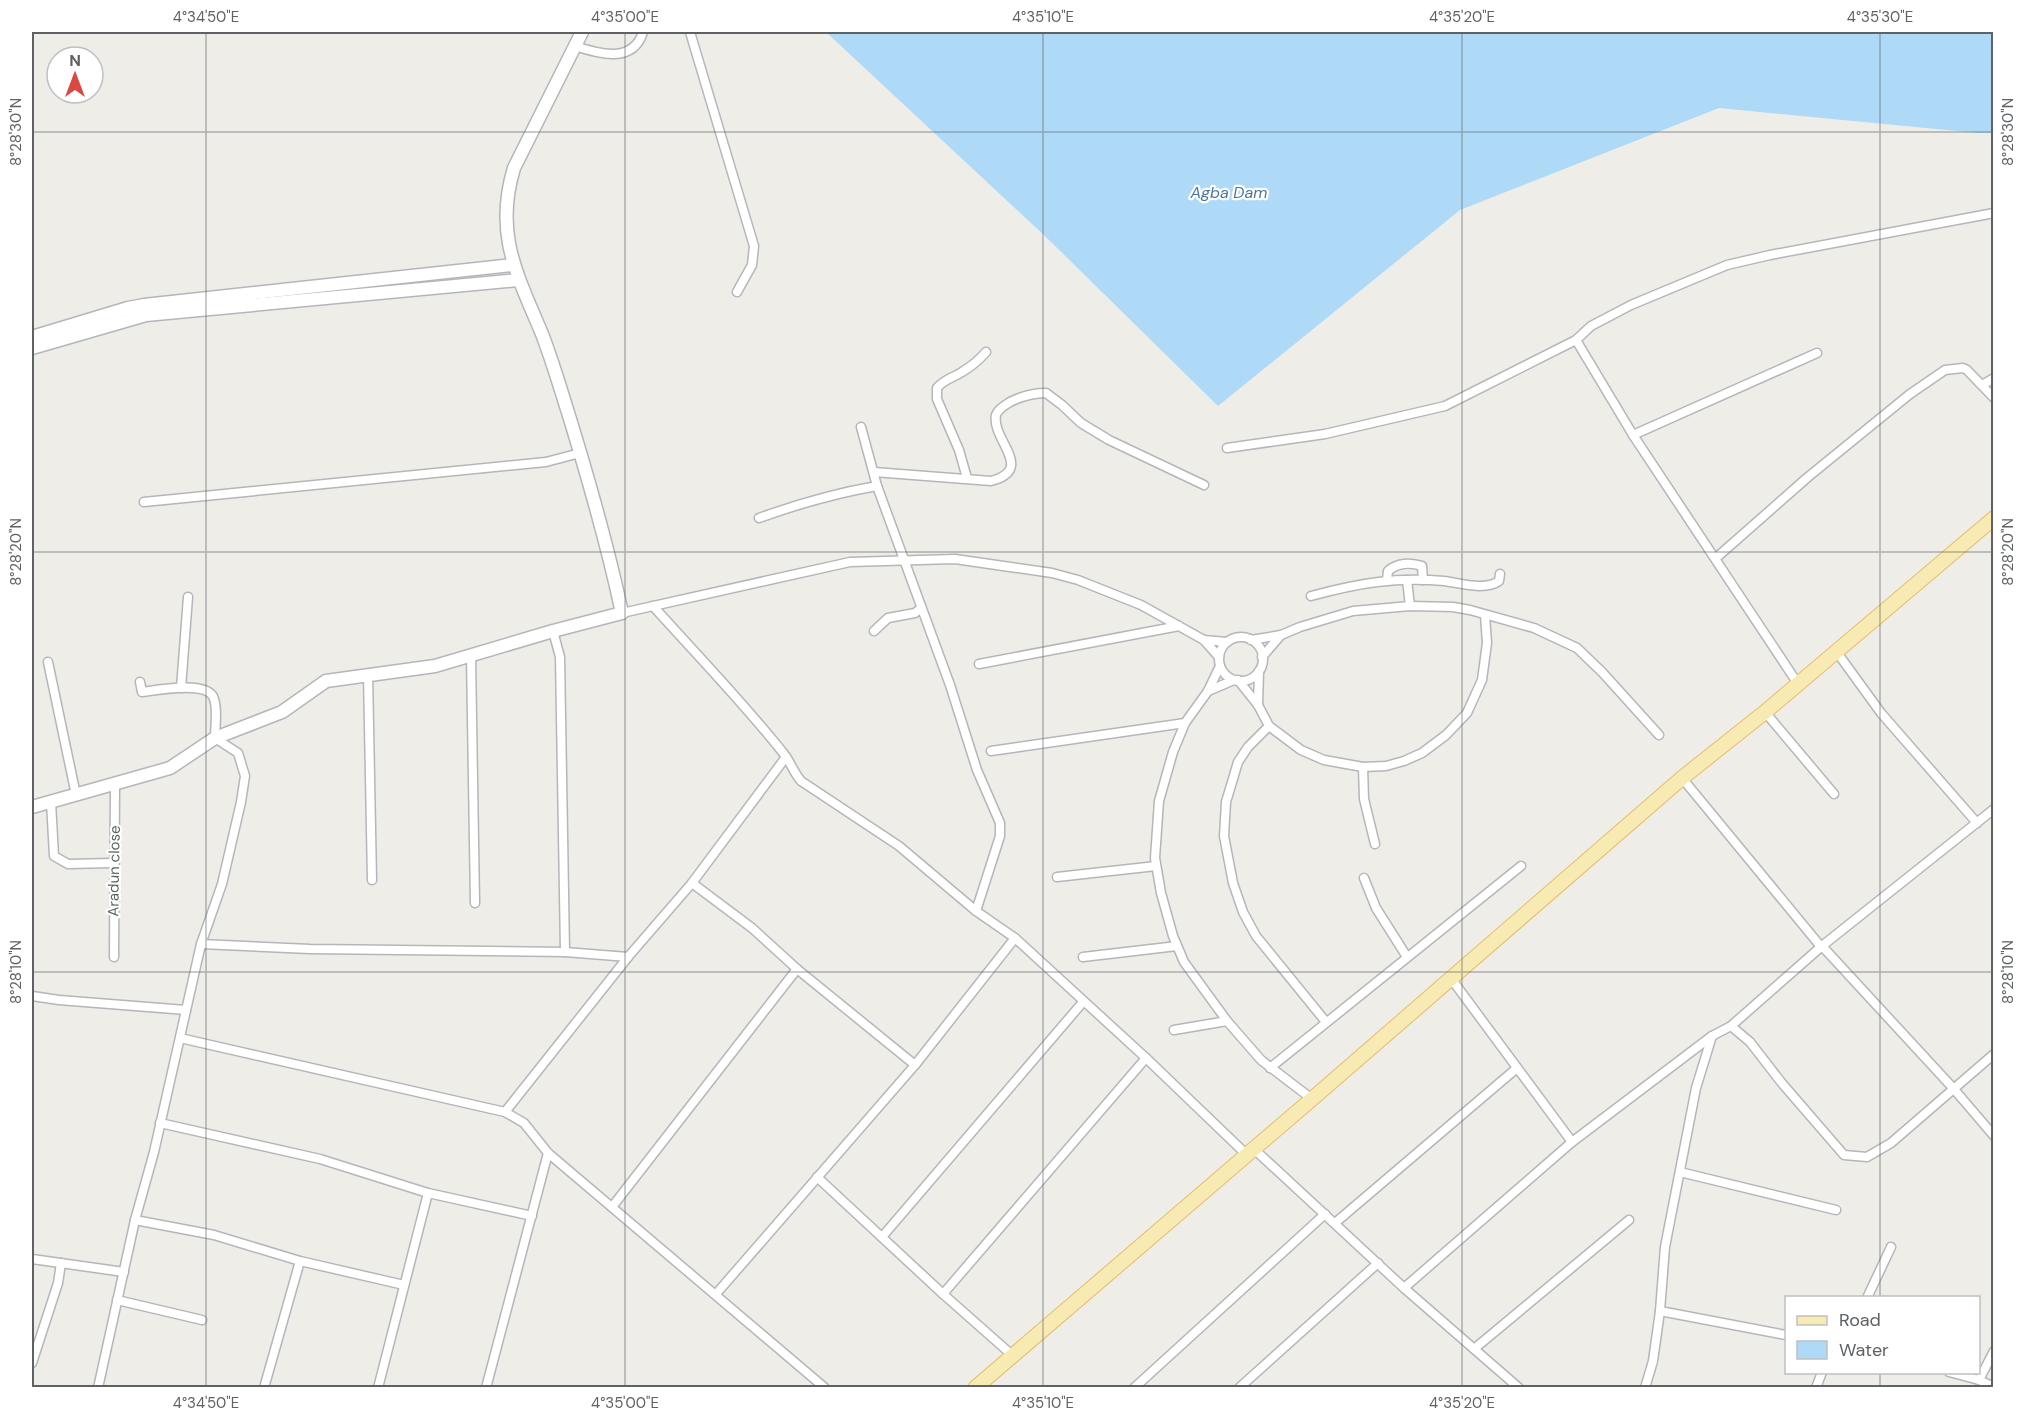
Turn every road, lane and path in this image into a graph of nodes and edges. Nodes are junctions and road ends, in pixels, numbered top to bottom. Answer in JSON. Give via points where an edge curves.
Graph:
{"nodes":[{"id":1,"x":582,"y":32,"type":"edge"},
{"id":2,"x":643,"y":32,"type":"edge"},
{"id":3,"x":690,"y":32,"type":"edge"},
{"id":4,"x":575,"y":46,"type":"junction"},
{"id":5,"x":1994,"y":213,"type":"edge"},
{"id":6,"x":513,"y":265,"type":"junction"},
{"id":7,"x":518,"y":280,"type":"junction"},
{"id":8,"x":737,"y":292,"type":"dead end"},
{"id":9,"x":32,"y":337,"type":"edge"},
{"id":10,"x":1576,"y":339,"type":"junction"},
{"id":11,"x":32,"y":348,"type":"edge"},
{"id":12,"x":986,"y":352,"type":"dead end"},
{"id":13,"x":1817,"y":353,"type":"dead end"},
{"id":14,"x":1994,"y":378,"type":"edge"},
{"id":15,"x":1982,"y":385,"type":"junction"},
{"id":16,"x":1994,"y":398,"type":"edge"},
{"id":17,"x":861,"y":427,"type":"dead end"},
{"id":18,"x":1633,"y":435,"type":"junction"},
{"id":19,"x":1227,"y":448,"type":"dead end"},
{"id":20,"x":580,"y":453,"type":"junction"},
{"id":21,"x":874,"y":472,"type":"junction"},
{"id":22,"x":967,"y":478,"type":"junction"},
{"id":23,"x":1204,"y":485,"type":"dead end"},
{"id":24,"x":877,"y":486,"type":"junction"},
{"id":25,"x":144,"y":502,"type":"dead end"},
{"id":26,"x":759,"y":518,"type":"dead end"},
{"id":27,"x":1994,"y":518,"type":"edge"},
{"id":28,"x":1716,"y":558,"type":"junction"},
{"id":29,"x":905,"y":559,"type":"junction"},
{"id":30,"x":1500,"y":574,"type":"dead end"},
{"id":31,"x":1387,"y":580,"type":"junction"},
{"id":32,"x":1407,"y":580,"type":"junction"},
{"id":33,"x":1423,"y":580,"type":"junction"},
{"id":34,"x":1311,"y":596,"type":"dead end"},
{"id":35,"x":188,"y":597,"type":"dead end"},
{"id":36,"x":653,"y":606,"type":"junction"},
{"id":37,"x":1410,"y":606,"type":"junction"},
{"id":38,"x":921,"y":608,"type":"junction"},
{"id":39,"x":622,"y":613,"type":"junction"},
{"id":40,"x":1485,"y":615,"type":"junction"},
{"id":41,"x":1179,"y":626,"type":"junction"},
{"id":42,"x":553,"y":631,"type":"junction"},
{"id":43,"x":874,"y":631,"type":"dead end"},
{"id":44,"x":1281,"y":635,"type":"junction"},
{"id":45,"x":1204,"y":640,"type":"junction"},
{"id":46,"x":1251,"y":640,"type":"junction"},
{"id":47,"x":1227,"y":642,"type":"junction"},
{"id":48,"x":1836,"y":651,"type":"junction"},
{"id":49,"x":471,"y":656,"type":"junction"},
{"id":50,"x":1262,"y":657,"type":"junction"},
{"id":51,"x":48,"y":662,"type":"dead end"},
{"id":52,"x":1219,"y":662,"type":"junction"},
{"id":53,"x":979,"y":664,"type":"dead end"},
{"id":54,"x":1259,"y":670,"type":"junction"},
{"id":55,"x":368,"y":674,"type":"junction"},
{"id":56,"x":1236,"y":680,"type":"junction"},
{"id":57,"x":140,"y":682,"type":"dead end"},
{"id":58,"x":1798,"y":684,"type":"junction"},
{"id":59,"x":181,"y":688,"type":"junction"},
{"id":60,"x":1208,"y":691,"type":"junction"},
{"id":61,"x":1258,"y":705,"type":"junction"},
{"id":62,"x":1765,"y":712,"type":"junction"},
{"id":63,"x":1185,"y":723,"type":"junction"},
{"id":64,"x":1269,"y":726,"type":"junction"},
{"id":65,"x":1659,"y":735,"type":"dead end"},
{"id":66,"x":215,"y":738,"type":"junction"},
{"id":67,"x":991,"y":751,"type":"dead end"},
{"id":68,"x":786,"y":757,"type":"junction"},
{"id":69,"x":1363,"y":767,"type":"junction"},
{"id":70,"x":1682,"y":778,"type":"junction"},
{"id":71,"x":115,"y":784,"type":"junction"},
{"id":72,"x":1834,"y":794,"type":"dead end"},
{"id":73,"x":76,"y":795,"type":"junction"},
{"id":74,"x":51,"y":802,"type":"junction"},
{"id":75,"x":32,"y":807,"type":"edge"},
{"id":76,"x":1994,"y":809,"type":"edge"},
{"id":77,"x":1977,"y":823,"type":"junction"},
{"id":78,"x":1375,"y":844,"type":"dead end"},
{"id":79,"x":113,"y":863,"type":"junction"},
{"id":80,"x":1156,"y":866,"type":"junction"},
{"id":81,"x":1521,"y":866,"type":"dead end"},
{"id":82,"x":1057,"y":877,"type":"dead end"},
{"id":83,"x":1364,"y":878,"type":"dead end"},
{"id":84,"x":372,"y":880,"type":"dead end"},
{"id":85,"x":692,"y":883,"type":"junction"},
{"id":86,"x":475,"y":903,"type":"dead end"},
{"id":87,"x":976,"y":910,"type":"junction"},
{"id":88,"x":1015,"y":938,"type":"junction"},
{"id":89,"x":201,"y":944,"type":"junction"},
{"id":90,"x":1177,"y":945,"type":"junction"},
{"id":91,"x":1822,"y":947,"type":"junction"},
{"id":92,"x":565,"y":952,"type":"junction"},
{"id":93,"x":114,"y":957,"type":"dead end"},
{"id":94,"x":628,"y":957,"type":"junction"},
{"id":95,"x":1083,"y":957,"type":"dead end"},
{"id":96,"x":1407,"y":957,"type":"junction"},
{"id":97,"x":797,"y":969,"type":"junction"},
{"id":98,"x":1450,"y":977,"type":"junction"},
{"id":99,"x":32,"y":996,"type":"edge"},
{"id":100,"x":1083,"y":1002,"type":"junction"},
{"id":101,"x":186,"y":1010,"type":"junction"},
{"id":102,"x":1227,"y":1021,"type":"junction"},
{"id":103,"x":1326,"y":1022,"type":"junction"},
{"id":104,"x":1731,"y":1026,"type":"junction"},
{"id":105,"x":1174,"y":1030,"type":"dead end"},
{"id":106,"x":1712,"y":1036,"type":"junction"},
{"id":107,"x":180,"y":1038,"type":"junction"},
{"id":108,"x":1994,"y":1054,"type":"edge"},
{"id":109,"x":1146,"y":1058,"type":"junction"},
{"id":110,"x":915,"y":1065,"type":"junction"},
{"id":111,"x":1270,"y":1068,"type":"junction"},
{"id":112,"x":1517,"y":1068,"type":"junction"},
{"id":113,"x":1953,"y":1088,"type":"junction"},
{"id":114,"x":1312,"y":1099,"type":"junction"},
{"id":115,"x":505,"y":1112,"type":"junction"},
{"id":116,"x":160,"y":1123,"type":"junction"},
{"id":117,"x":1994,"y":1136,"type":"edge"},
{"id":118,"x":1572,"y":1142,"type":"junction"},
{"id":119,"x":1250,"y":1152,"type":"junction"},
{"id":120,"x":548,"y":1153,"type":"junction"},
{"id":121,"x":1680,"y":1172,"type":"junction"},
{"id":122,"x":817,"y":1177,"type":"junction"},
{"id":123,"x":428,"y":1193,"type":"junction"},
{"id":124,"x":612,"y":1207,"type":"junction"},
{"id":125,"x":1836,"y":1210,"type":"dead end"},
{"id":126,"x":1325,"y":1215,"type":"junction"},
{"id":127,"x":532,"y":1216,"type":"junction"},
{"id":128,"x":135,"y":1220,"type":"junction"},
{"id":129,"x":1629,"y":1220,"type":"dead end"},
{"id":130,"x":1335,"y":1223,"type":"junction"},
{"id":131,"x":882,"y":1237,"type":"junction"},
{"id":132,"x":1891,"y":1246,"type":"dead end"},
{"id":133,"x":32,"y":1258,"type":"edge"},
{"id":134,"x":300,"y":1261,"type":"junction"},
{"id":135,"x":61,"y":1263,"type":"junction"},
{"id":136,"x":1378,"y":1263,"type":"junction"},
{"id":137,"x":124,"y":1272,"type":"junction"},
{"id":138,"x":404,"y":1285,"type":"junction"},
{"id":139,"x":1404,"y":1288,"type":"junction"},
{"id":140,"x":716,"y":1294,"type":"junction"},
{"id":141,"x":943,"y":1294,"type":"junction"},
{"id":142,"x":1868,"y":1296,"type":"edge"},
{"id":143,"x":117,"y":1300,"type":"junction"},
{"id":144,"x":1660,"y":1311,"type":"junction"},
{"id":145,"x":202,"y":1320,"type":"dead end"},
{"id":146,"x":1785,"y":1335,"type":"edge"},
{"id":147,"x":1474,"y":1349,"type":"junction"},
{"id":148,"x":1994,"y":1351,"type":"edge"},
{"id":149,"x":1012,"y":1355,"type":"junction"},
{"id":150,"x":32,"y":1363,"type":"edge"},
{"id":151,"x":1956,"y":1374,"type":"edge"},
{"id":152,"x":1979,"y":1380,"type":"junction"},
{"id":153,"x":1246,"y":1381,"type":"junction"},
{"id":154,"x":1994,"y":1387,"type":"edge"},
{"id":155,"x":98,"y":1388,"type":"edge"},
{"id":156,"x":264,"y":1388,"type":"edge"},
{"id":157,"x":378,"y":1388,"type":"edge"},
{"id":158,"x":486,"y":1388,"type":"edge"},
{"id":159,"x":825,"y":1388,"type":"edge"},
{"id":160,"x":975,"y":1388,"type":"edge"},
{"id":161,"x":1134,"y":1388,"type":"edge"},
{"id":162,"x":1239,"y":1388,"type":"edge"},
{"id":163,"x":1254,"y":1388,"type":"edge"},
{"id":164,"x":1519,"y":1388,"type":"edge"},
{"id":165,"x":1645,"y":1388,"type":"edge"}],
"edges":[{"from":1,"to":4,"type":"street"},
{"from":2,"to":4,"type":"street","via":[[626,52],[598,54]]},
{"from":3,"to":8,"type":"street","via":[[754,246],[752,265]]},
{"from":4,"to":6,"type":"street","via":[[514,168],[507,191],[507,231]]},
{"from":5,"to":10,"type":"street","via":[[1727,265],[1631,305],[1591,326]]},
{"from":6,"to":7,"type":"street"},
{"from":6,"to":9,"type":"street","via":[[144,305]]},
{"from":7,"to":11,"type":"street","via":[[146,315]]},
{"from":7,"to":20,"type":"street","via":[[543,336]]},
{"from":10,"to":18,"type":"street"},
{"from":10,"to":19,"type":"street","via":[[1445,406],[1325,434]]},
{"from":12,"to":22,"type":"street","via":[[974,365],[943,380],[937,388],[937,399]]},
{"from":13,"to":18,"type":"street"},
{"from":14,"to":15,"type":"street"},
{"from":15,"to":16,"type":"street"},
{"from":15,"to":28,"type":"street","via":[[1963,368],[1945,370],[1910,393]]},
{"from":17,"to":21,"type":"street"},
{"from":18,"to":28,"type":"street"},
{"from":20,"to":25,"type":"street","via":[[546,462]]},
{"from":20,"to":39,"type":"street"},
{"from":21,"to":22,"type":"street"},
{"from":21,"to":24,"type":"street"},
{"from":22,"to":23,"type":"street","via":[[991,481],[1009,473],[1012,464],[996,414],[1011,402],[1046,393],[1109,440]]},
{"from":24,"to":26,"type":"street","via":[[801,503]]},
{"from":24,"to":29,"type":"street"},
{"from":27,"to":48,"type":"main road"},
{"from":28,"to":58,"type":"street"},
{"from":29,"to":36,"type":"street","via":[[850,562]]},
{"from":29,"to":38,"type":"street"},
{"from":29,"to":41,"type":"street","via":[[955,559],[1052,573],[1141,605]]},
{"from":30,"to":33,"type":"street","via":[[1499,581],[1487,586]]},
{"from":31,"to":32,"type":"street"},
{"from":31,"to":33,"type":"street","via":[[1392,568],[1411,564],[1422,566]]},
{"from":31,"to":34,"type":"street"},
{"from":32,"to":33,"type":"street"},
{"from":32,"to":37,"type":"street"},
{"from":35,"to":59,"type":"street"},
{"from":36,"to":39,"type":"street"},
{"from":36,"to":68,"type":"street"},
{"from":37,"to":40,"type":"street","via":[[1453,607]]},
{"from":37,"to":44,"type":"street","via":[[1353,611]]},
{"from":38,"to":43,"type":"street","via":[[915,613],[888,618]]},
{"from":38,"to":87,"type":"street","via":[[999,823],[1000,836]]},
{"from":39,"to":42,"type":"street"},
{"from":40,"to":65,"type":"street","via":[[1534,628],[1577,648]]},
{"from":40,"to":69,"type":"street","via":[[1487,643],[1482,680],[1467,713],[1422,753],[1386,766]]},
{"from":41,"to":45,"type":"street"},
{"from":41,"to":53,"type":"street"},
{"from":42,"to":49,"type":"street"},
{"from":42,"to":92,"type":"street","via":[[560,657]]},
{"from":44,"to":46,"type":"street"},
{"from":44,"to":50,"type":"street"},
{"from":45,"to":47,"type":"street"},
{"from":45,"to":52,"type":"street"},
{"from":46,"to":47,"type":"street","via":[[1241,637]]},
{"from":46,"to":50,"type":"street"},
{"from":47,"to":52,"type":"street"},
{"from":48,"to":58,"type":"main road"},
{"from":48,"to":77,"type":"street","via":[[1881,713]]},
{"from":49,"to":55,"type":"street","via":[[435,666]]},
{"from":49,"to":86,"type":"street"},
{"from":50,"to":54,"type":"street"},
{"from":51,"to":73,"type":"street"},
{"from":52,"to":56,"type":"street","via":[[1225,675]]},
{"from":52,"to":60,"type":"street"},
{"from":54,"to":56,"type":"street","via":[[1248,680]]},
{"from":54,"to":61,"type":"street"},
{"from":55,"to":66,"type":"street","via":[[323,682],[282,712]]},
{"from":55,"to":84,"type":"street"},
{"from":56,"to":60,"type":"street"},
{"from":56,"to":61,"type":"street"},
{"from":57,"to":59,"type":"street","via":[[142,692]]},
{"from":58,"to":62,"type":"main road"},
{"from":59,"to":66,"type":"street","via":[[209,691],[214,698]]},
{"from":60,"to":63,"type":"street"},
{"from":61,"to":64,"type":"street"},
{"from":62,"to":70,"type":"main road"},
{"from":62,"to":72,"type":"street"},
{"from":63,"to":67,"type":"street"},
{"from":63,"to":80,"type":"street","via":[[1159,801]]},
{"from":64,"to":69,"type":"street","via":[[1301,750],[1324,760]]},
{"from":64,"to":103,"type":"street","via":[[1238,762],[1226,801],[1224,836],[1233,883],[1256,936]]},
{"from":66,"to":71,"type":"street","via":[[170,768]]},
{"from":66,"to":89,"type":"street","via":[[238,753],[245,776],[222,884]]},
{"from":68,"to":85,"type":"street"},
{"from":68,"to":87,"type":"street","via":[[801,781],[899,846]]},
{"from":69,"to":78,"type":"street","via":[[1364,799]]},
{"from":70,"to":91,"type":"street"},
{"from":70,"to":98,"type":"main road"},
{"from":71,"to":73,"type":"street"},
{"from":71,"to":79,"type":"street","name":"Aradun close"},
{"from":73,"to":74,"type":"street"},
{"from":74,"to":75,"type":"street"},
{"from":74,"to":79,"type":"street","via":[[54,856],[68,864]]},
{"from":76,"to":77,"type":"street"},
{"from":77,"to":91,"type":"street"},
{"from":79,"to":93,"type":"street","name":"Aradun close"},
{"from":80,"to":82,"type":"street"},
{"from":80,"to":90,"type":"street"},
{"from":81,"to":96,"type":"street"},
{"from":83,"to":96,"type":"street","via":[[1376,908]]},
{"from":85,"to":94,"type":"street"},
{"from":85,"to":97,"type":"street","via":[[752,928]]},
{"from":87,"to":88,"type":"street"},
{"from":88,"to":100,"type":"street"},
{"from":88,"to":110,"type":"street"},
{"from":89,"to":92,"type":"street"},
{"from":89,"to":101,"type":"street"},
{"from":90,"to":95,"type":"street"},
{"from":90,"to":102,"type":"street","via":[[1184,962]]},
{"from":91,"to":104,"type":"street"},
{"from":91,"to":113,"type":"street"},
{"from":92,"to":94,"type":"street"},
{"from":94,"to":115,"type":"street"},
{"from":96,"to":103,"type":"street"},
{"from":97,"to":110,"type":"street"},
{"from":97,"to":124,"type":"street"},
{"from":98,"to":112,"type":"street"},
{"from":98,"to":114,"type":"main road"},
{"from":99,"to":101,"type":"street"},
{"from":100,"to":109,"type":"street"},
{"from":100,"to":131,"type":"street"},
{"from":101,"to":107,"type":"street"},
{"from":102,"to":105,"type":"street"},
{"from":102,"to":111,"type":"street"},
{"from":103,"to":111,"type":"street"},
{"from":104,"to":106,"type":"street"},
{"from":104,"to":113,"type":"street","via":[[1750,1042],[1844,1155],[1867,1157],[1891,1143]]},
{"from":106,"to":118,"type":"street"},
{"from":106,"to":121,"type":"street","via":[[1696,1088]]},
{"from":107,"to":115,"type":"street"},
{"from":107,"to":116,"type":"street"},
{"from":108,"to":113,"type":"street"},
{"from":109,"to":119,"type":"street"},
{"from":109,"to":141,"type":"street"},
{"from":110,"to":122,"type":"street"},
{"from":111,"to":114,"type":"street"},
{"from":112,"to":118,"type":"street"},
{"from":112,"to":130,"type":"street"},
{"from":113,"to":117,"type":"street"},
{"from":114,"to":119,"type":"main road"},
{"from":115,"to":120,"type":"street","via":[[524,1123]]},
{"from":116,"to":123,"type":"street","via":[[320,1159]]},
{"from":116,"to":128,"type":"street"},
{"from":118,"to":139,"type":"street"},
{"from":119,"to":126,"type":"street"},
{"from":119,"to":149,"type":"main road"},
{"from":120,"to":124,"type":"street"},
{"from":120,"to":127,"type":"street"},
{"from":121,"to":125,"type":"street"},
{"from":121,"to":144,"type":"street","via":[[1665,1247]]},
{"from":122,"to":131,"type":"street"},
{"from":122,"to":140,"type":"street"},
{"from":123,"to":127,"type":"street"},
{"from":123,"to":138,"type":"street"},
{"from":124,"to":140,"type":"street"},
{"from":126,"to":130,"type":"street"},
{"from":126,"to":161,"type":"street"},
{"from":127,"to":158,"type":"street"},
{"from":128,"to":134,"type":"street","via":[[214,1235]]},
{"from":128,"to":137,"type":"street"},
{"from":129,"to":147,"type":"street"},
{"from":130,"to":136,"type":"street"},
{"from":131,"to":141,"type":"street"},
{"from":132,"to":142,"type":"street"},
{"from":133,"to":135,"type":"street"},
{"from":134,"to":138,"type":"street"},
{"from":134,"to":156,"type":"street"},
{"from":135,"to":137,"type":"street"},
{"from":135,"to":150,"type":"street"},
{"from":136,"to":139,"type":"street"},
{"from":136,"to":153,"type":"street"},
{"from":137,"to":143,"type":"street"},
{"from":138,"to":157,"type":"street"},
{"from":139,"to":147,"type":"street"},
{"from":140,"to":159,"type":"street"},
{"from":141,"to":149,"type":"street"},
{"from":143,"to":145,"type":"street"},
{"from":143,"to":155,"type":"street"},
{"from":144,"to":146,"type":"street"},
{"from":144,"to":165,"type":"street"},
{"from":147,"to":164,"type":"street"},
{"from":148,"to":152,"type":"street"},
{"from":149,"to":160,"type":"main road"},
{"from":151,"to":152,"type":"street"},
{"from":152,"to":154,"type":"street"},
{"from":153,"to":162,"type":"street"},
{"from":153,"to":163,"type":"street"}]}
